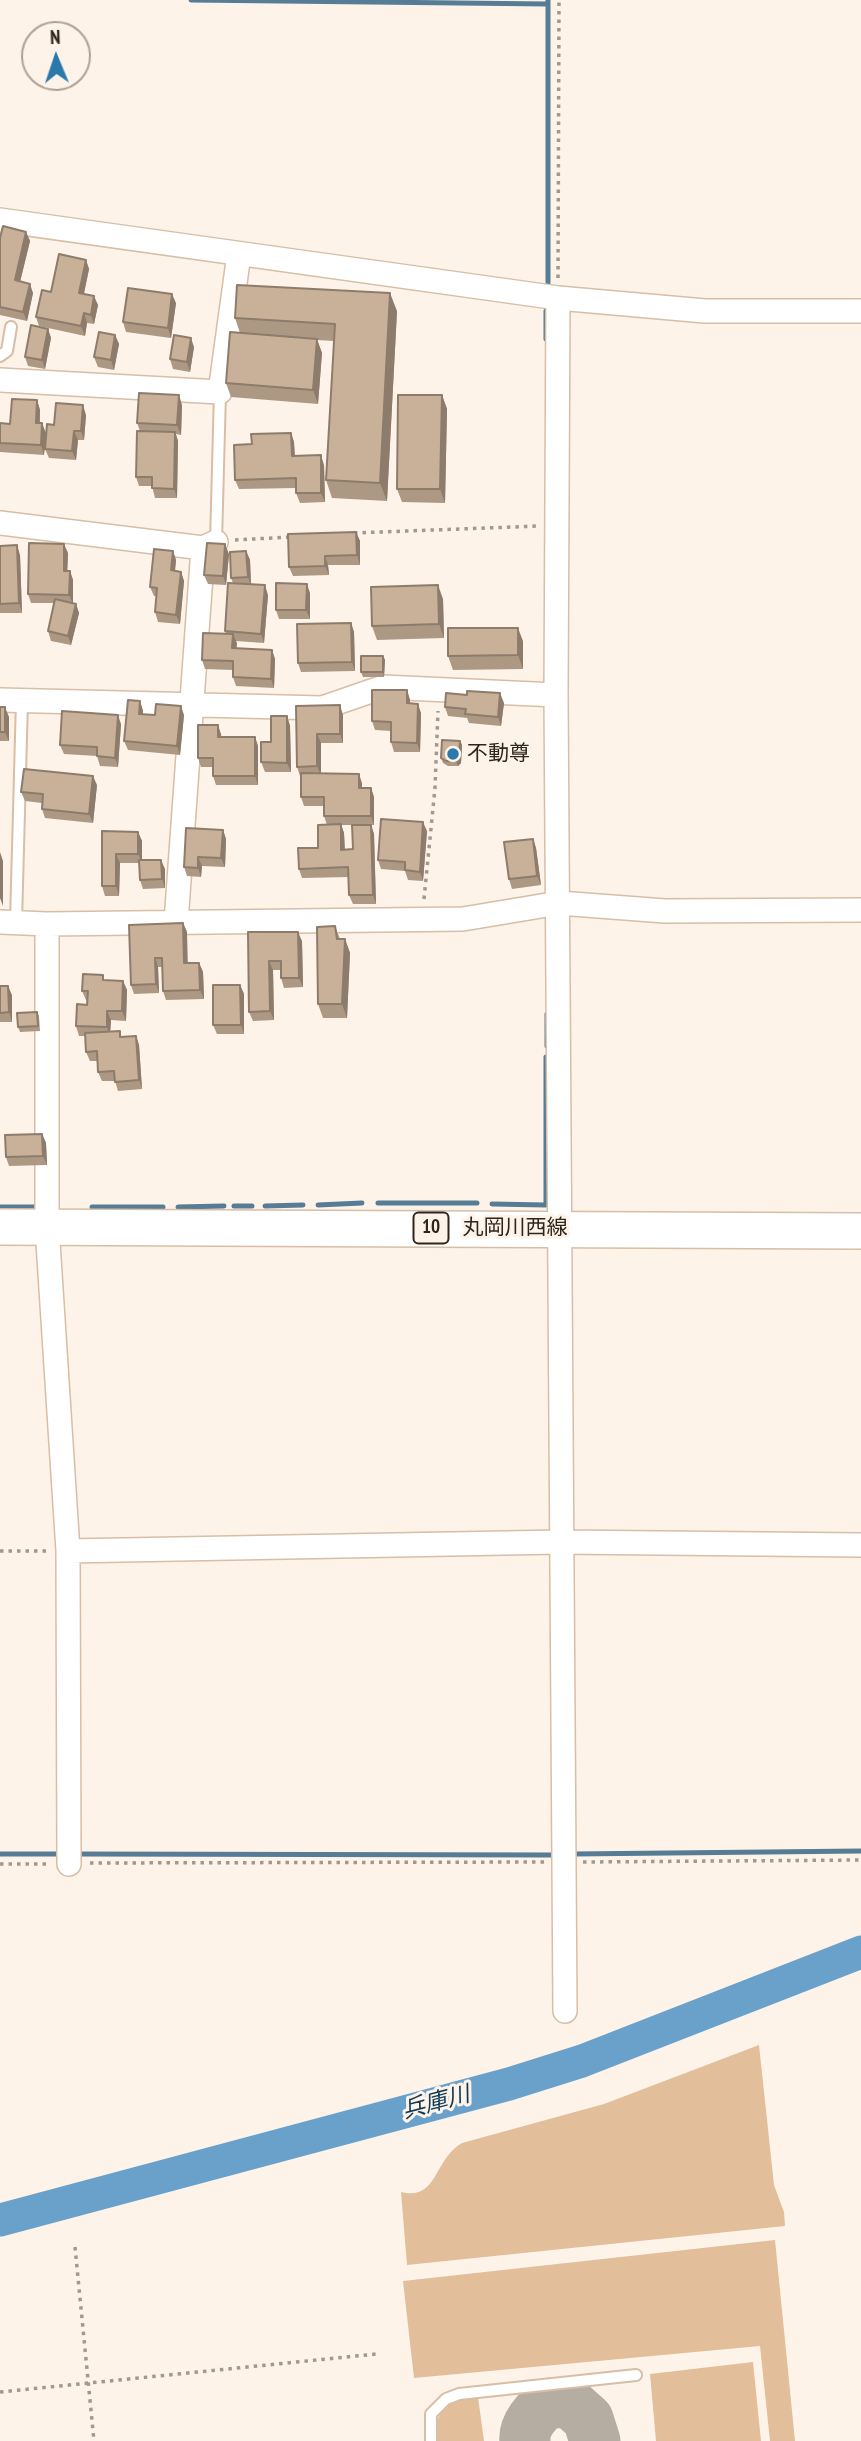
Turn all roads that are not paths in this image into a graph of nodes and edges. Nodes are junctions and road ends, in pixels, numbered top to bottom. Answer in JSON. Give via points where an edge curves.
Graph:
{"nodes":[{"id":1,"x":0,"y":220,"type":"edge"},
{"id":2,"x":239,"y":254,"type":"junction"},
{"id":3,"x":558,"y":298,"type":"junction"},
{"id":4,"x":861,"y":311,"type":"edge"},
{"id":5,"x":11,"y":327,"type":"dead end"},
{"id":6,"x":0,"y":356,"type":"edge"},
{"id":7,"x":0,"y":380,"type":"edge"},
{"id":8,"x":220,"y":392,"type":"junction"},
{"id":9,"x":0,"y":523,"type":"edge"},
{"id":10,"x":209,"y":545,"type":"junction"},
{"id":11,"x":556,"y":695,"type":"junction"},
{"id":12,"x":11,"y":700,"type":"edge"},
{"id":13,"x":194,"y":707,"type":"junction"},
{"id":14,"x":559,"y":903,"type":"junction"},
{"id":15,"x":861,"y":910,"type":"edge"},
{"id":16,"x":8,"y":922,"type":"edge"},
{"id":17,"x":176,"y":922,"type":"junction"},
{"id":18,"x":47,"y":924,"type":"junction"},
{"id":19,"x":0,"y":1227,"type":"edge"},
{"id":20,"x":47,"y":1227,"type":"junction"},
{"id":21,"x":559,"y":1228,"type":"junction"},
{"id":22,"x":861,"y":1231,"type":"edge"},
{"id":23,"x":560,"y":1542,"type":"junction"},
{"id":24,"x":861,"y":1545,"type":"edge"},
{"id":25,"x":68,"y":1551,"type":"junction"},
{"id":26,"x":69,"y":1864,"type":"road end"},
{"id":27,"x":565,"y":2011,"type":"dead end"},
{"id":28,"x":636,"y":2375,"type":"dead end"},
{"id":29,"x":431,"y":2441,"type":"edge"}],
"edges":[{"from":1,"to":2,"type":"street"},
{"from":2,"to":3,"type":"street"},
{"from":2,"to":8,"type":"street"},
{"from":3,"to":4,"type":"street","via":[[705,311]]},
{"from":3,"to":11,"type":"street"},
{"from":5,"to":6,"type":"lane","via":[[7,351]]},
{"from":7,"to":8,"type":"street"},
{"from":8,"to":10,"type":"lane"},
{"from":9,"to":10,"type":"street"},
{"from":10,"to":13,"type":"street"},
{"from":11,"to":13,"type":"street","via":[[383,687],[322,708]]},
{"from":11,"to":14,"type":"street"},
{"from":12,"to":13,"type":"street"},
{"from":12,"to":16,"type":"lane"},
{"from":13,"to":17,"type":"street"},
{"from":14,"to":15,"type":"street","via":[[665,911]]},
{"from":14,"to":17,"type":"street","via":[[463,919]]},
{"from":14,"to":21,"type":"street"},
{"from":16,"to":18,"type":"street"},
{"from":17,"to":18,"type":"street"},
{"from":18,"to":20,"type":"street"},
{"from":19,"to":20,"type":"main road","name":"丸岡川西線","number":"10"},
{"from":20,"to":21,"type":"main road","name":"丸岡川西線","number":"10"},
{"from":20,"to":25,"type":"street"},
{"from":21,"to":22,"type":"main road","name":"丸岡川西線","number":"10"},
{"from":21,"to":23,"type":"street"},
{"from":23,"to":24,"type":"street"},
{"from":23,"to":25,"type":"street"},
{"from":23,"to":27,"type":"street"},
{"from":25,"to":26,"type":"street"},
{"from":28,"to":29,"type":"lane","via":[[459,2393],[431,2414]]}]}
